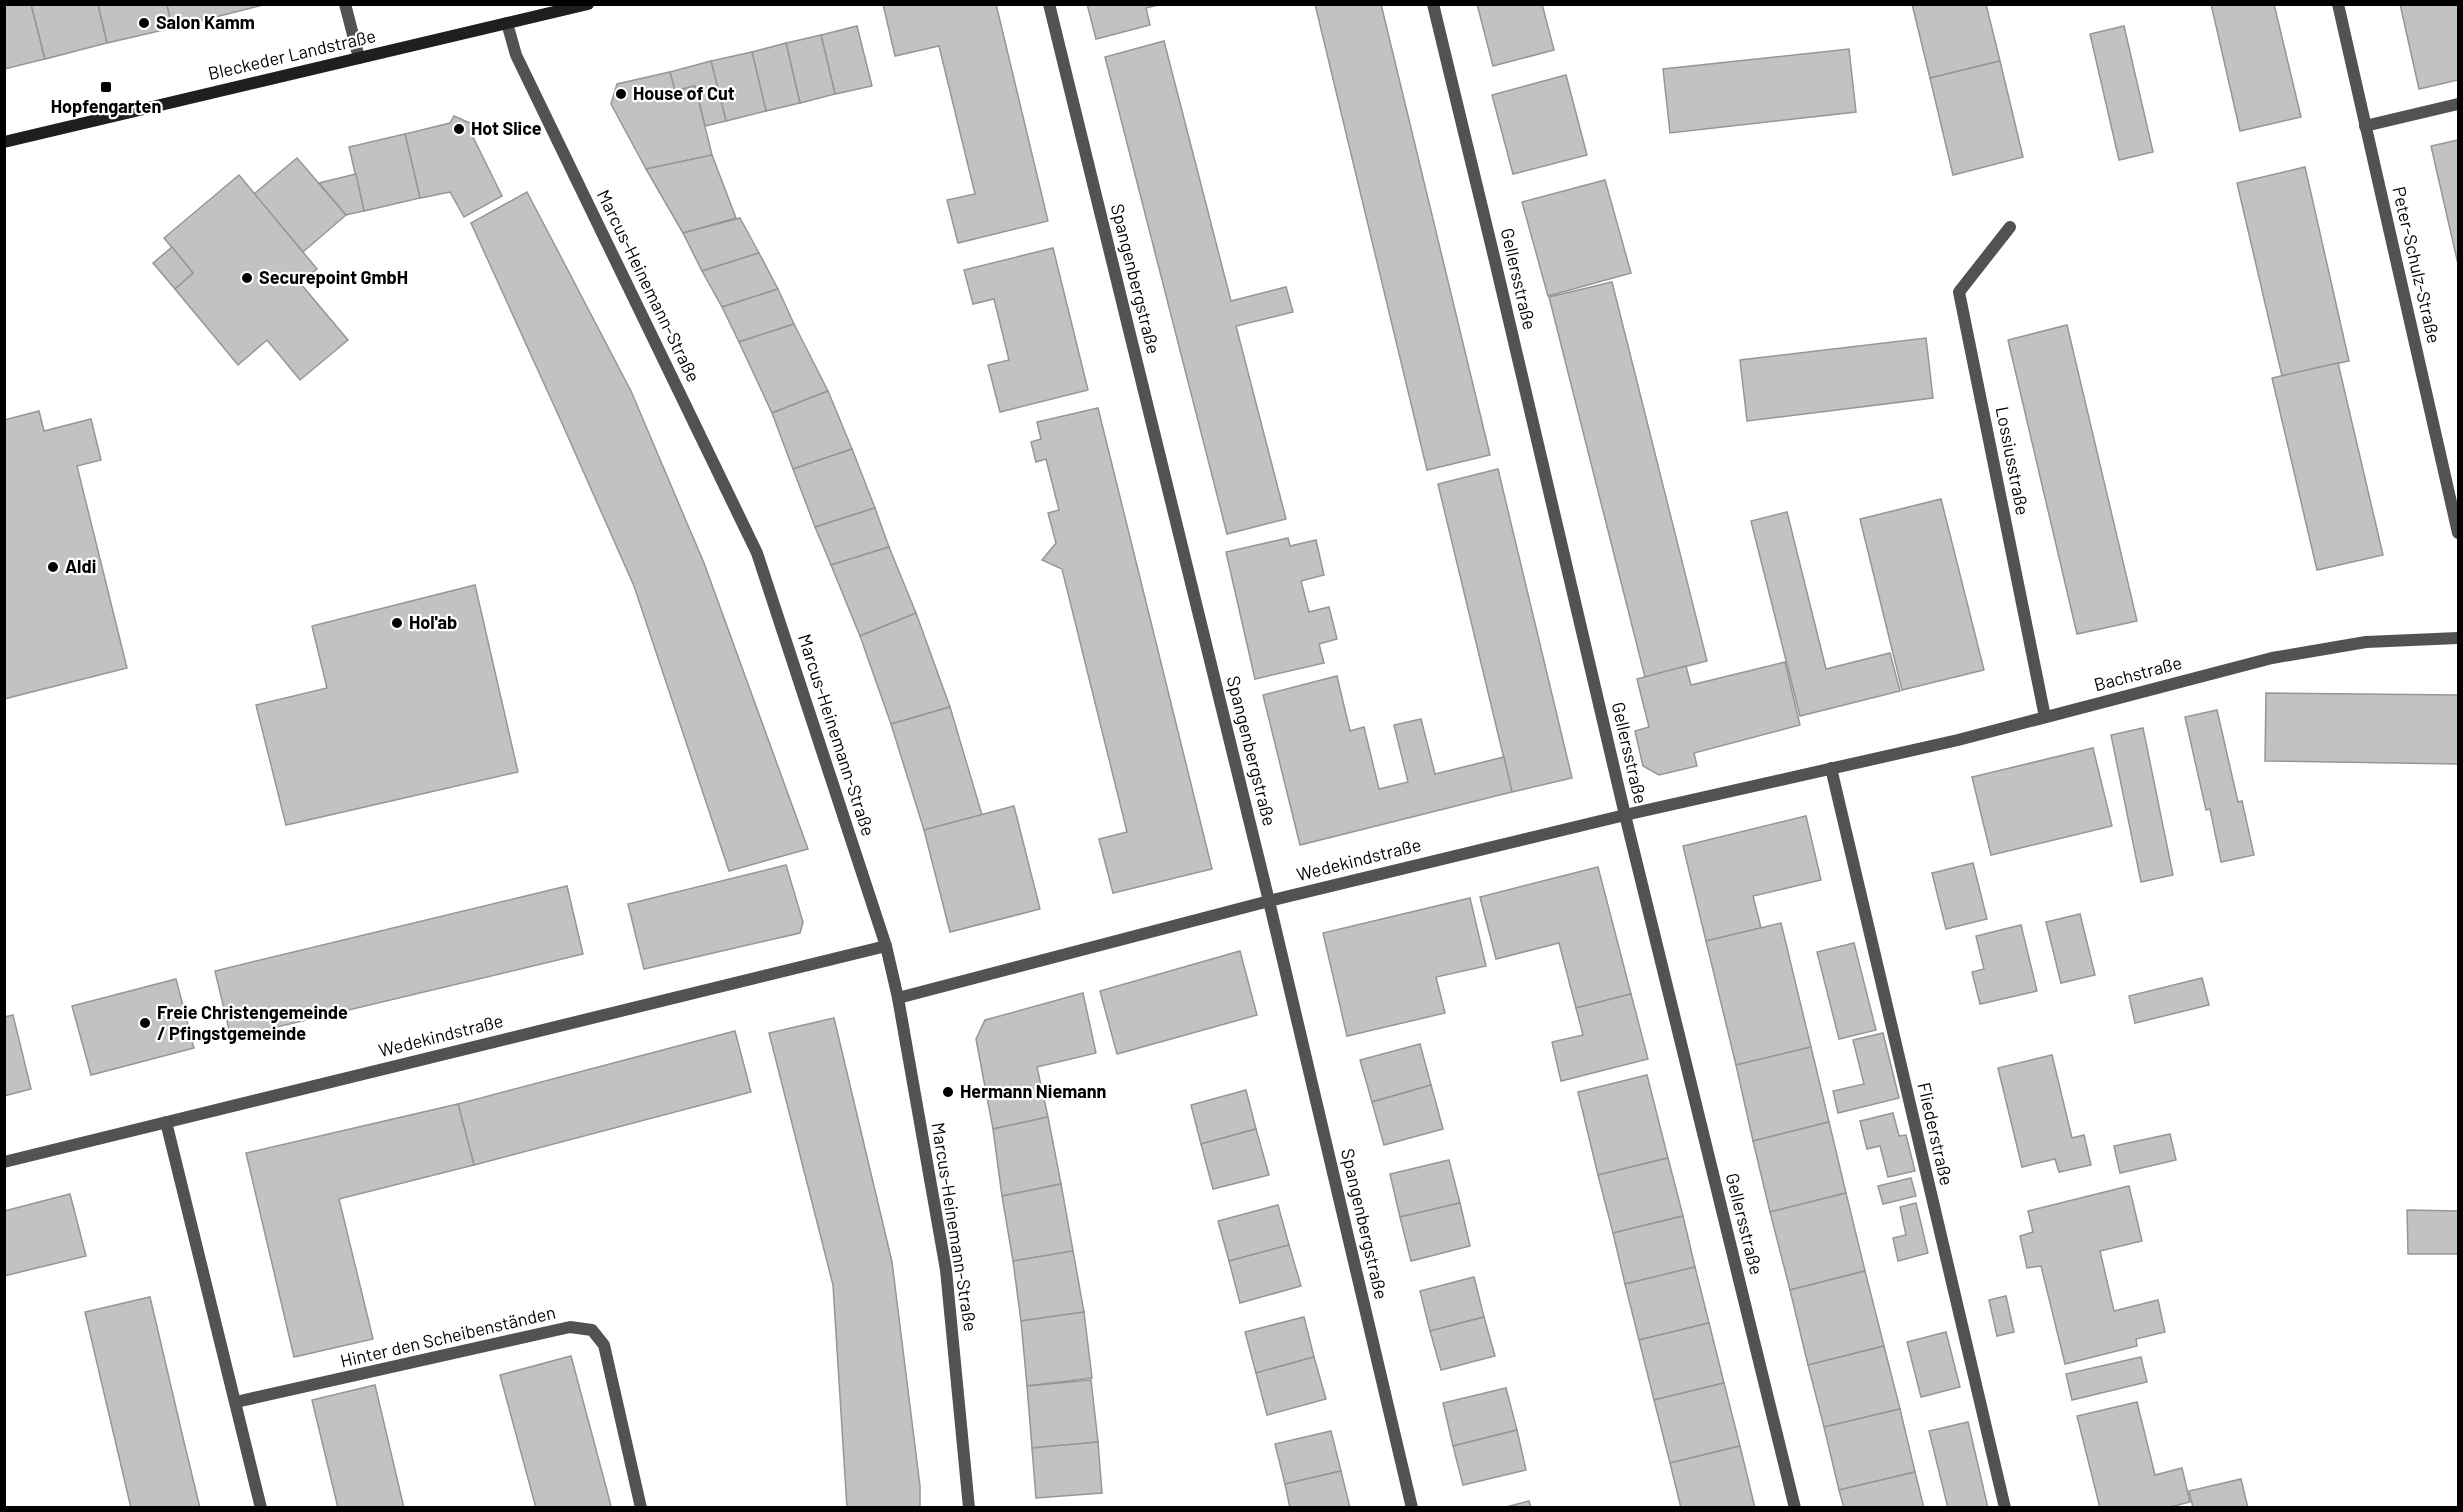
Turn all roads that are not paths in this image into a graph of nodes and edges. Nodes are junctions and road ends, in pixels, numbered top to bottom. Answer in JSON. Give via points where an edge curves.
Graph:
{"nodes":[{"id":1,"x":345,"y":4,"type":"edge"},
{"id":2,"x":588,"y":4,"type":"edge"},
{"id":3,"x":1050,"y":4,"type":"edge"},
{"id":4,"x":1432,"y":4,"type":"edge"},
{"id":5,"x":2338,"y":4,"type":"edge"},
{"id":6,"x":507,"y":23,"type":"junction"},
{"id":7,"x":359,"y":58,"type":"junction"},
{"id":8,"x":2458,"y":104,"type":"edge"},
{"id":9,"x":2365,"y":126,"type":"junction"},
{"id":10,"x":4,"y":142,"type":"edge"},
{"id":11,"x":2010,"y":227,"type":"dead end"},
{"id":12,"x":2458,"y":533,"type":"edge"},
{"id":13,"x":2458,"y":638,"type":"edge"},
{"id":14,"x":2045,"y":717,"type":"junction"},
{"id":15,"x":1831,"y":768,"type":"junction"},
{"id":16,"x":1624,"y":815,"type":"junction"},
{"id":17,"x":1269,"y":901,"type":"junction"},
{"id":18,"x":886,"y":946,"type":"junction"},
{"id":19,"x":898,"y":998,"type":"junction"},
{"id":20,"x":166,"y":1122,"type":"junction"},
{"id":21,"x":4,"y":1162,"type":"edge"},
{"id":22,"x":236,"y":1402,"type":"junction"},
{"id":23,"x":261,"y":1508,"type":"edge"},
{"id":24,"x":641,"y":1508,"type":"edge"},
{"id":25,"x":969,"y":1508,"type":"edge"},
{"id":26,"x":1412,"y":1508,"type":"edge"},
{"id":27,"x":1794,"y":1508,"type":"edge"},
{"id":28,"x":2005,"y":1508,"type":"edge"}],
"edges":[{"from":1,"to":7,"type":"street"},
{"from":2,"to":6,"type":"street","name":"Bleckeder Landstraße"},
{"from":3,"to":17,"type":"street","name":"Spangenbergstraße"},
{"from":4,"to":16,"type":"street","name":"Gellersstraße"},
{"from":5,"to":9,"type":"street","name":"Peter-Schulz-Straße"},
{"from":6,"to":7,"type":"street","name":"Bleckeder Landstraße"},
{"from":6,"to":18,"type":"street","name":"Marcus-Heinemann-Straße","via":[[516,55],[757,553]]},
{"from":7,"to":10,"type":"street","name":"Bleckeder Landstraße"},
{"from":8,"to":9,"type":"street"},
{"from":9,"to":12,"type":"street","name":"Peter-Schulz-Straße"},
{"from":11,"to":14,"type":"street","name":"Lossiusstraße","via":[[1959,292]]},
{"from":13,"to":14,"type":"street","name":"Bachstraße","via":[[2366,642],[2312,650]]},
{"from":14,"to":15,"type":"street","name":"Bachstraße"},
{"from":15,"to":16,"type":"street","name":"Wedekindstraße"},
{"from":15,"to":28,"type":"street","name":"Fliederstraße"},
{"from":16,"to":17,"type":"street","name":"Wedekindstraße"},
{"from":16,"to":27,"type":"street","name":"Gellersstraße"},
{"from":17,"to":19,"type":"street","name":"Wedekindstraße"},
{"from":17,"to":26,"type":"street","name":"Spangenbergstraße"},
{"from":18,"to":19,"type":"street","name":"Marcus-Heinemann-Straße"},
{"from":18,"to":20,"type":"street","name":"Wedekindstraße"},
{"from":19,"to":25,"type":"street","name":"Marcus-Heinemann-Straße","via":[[946,1270]]},
{"from":20,"to":21,"type":"street","name":"Wedekindstraße"},
{"from":20,"to":22,"type":"street"},
{"from":22,"to":23,"type":"street"},
{"from":22,"to":24,"type":"street","name":"Hinter den Scheibenständen","via":[[570,1328],[592,1330],[604,1345]]}]}
